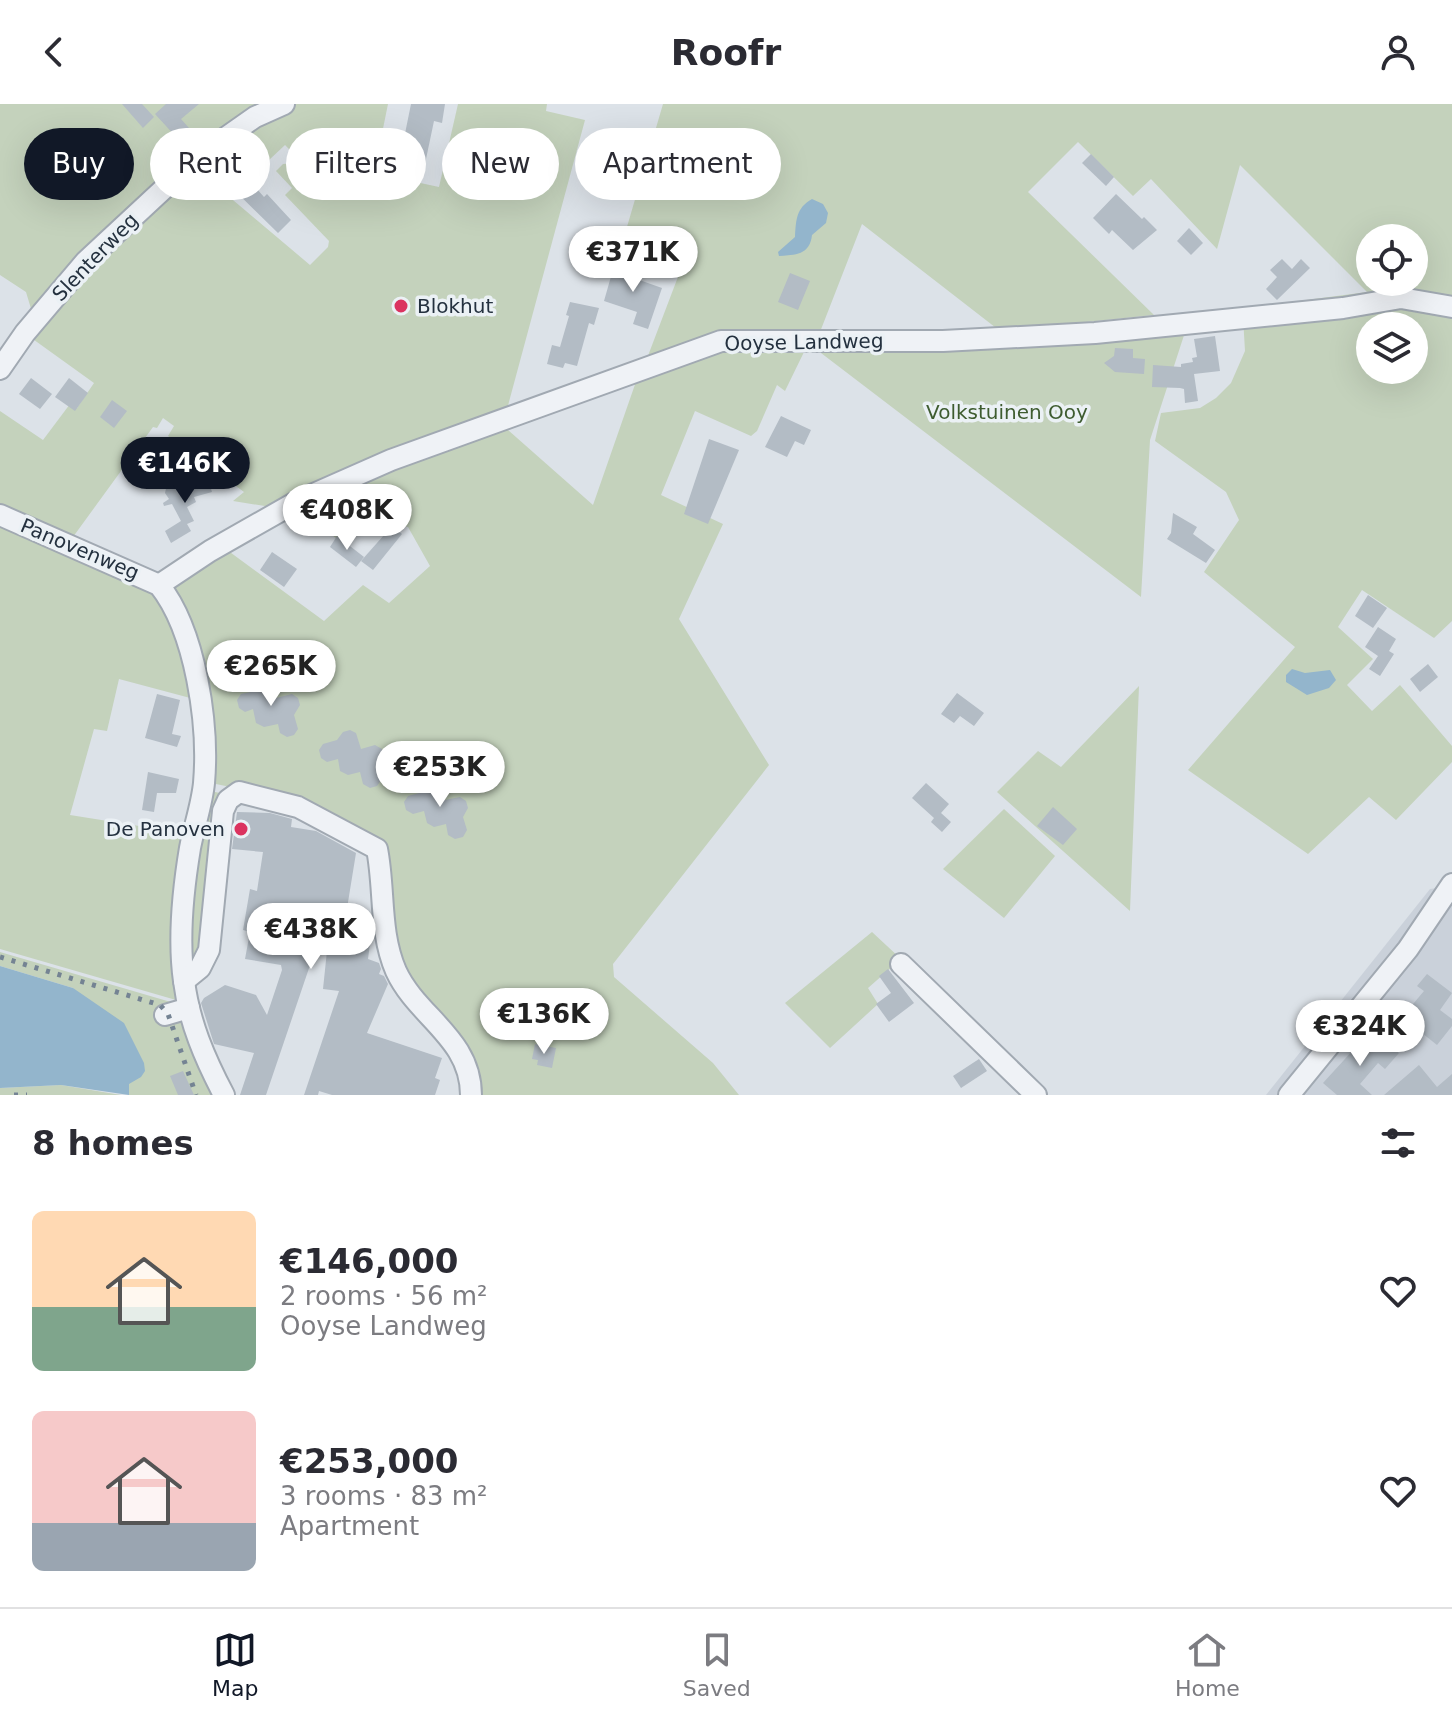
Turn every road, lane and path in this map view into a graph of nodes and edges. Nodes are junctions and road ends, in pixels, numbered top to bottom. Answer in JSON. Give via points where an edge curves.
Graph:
{"nodes":[{"id":1,"x":284,"y":104,"type":"edge"},
{"id":2,"x":1452,"y":307,"type":"edge"},
{"id":3,"x":0,"y":369,"type":"edge"},
{"id":4,"x":0,"y":515,"type":"edge"},
{"id":5,"x":159,"y":585,"type":"junction"},
{"id":6,"x":1452,"y":884,"type":"edge"},
{"id":7,"x":901,"y":964,"type":"dead end"},
{"id":8,"x":184,"y":981,"type":"junction"},
{"id":9,"x":189,"y":1008,"type":"junction"},
{"id":10,"x":165,"y":1015,"type":"dead end"},
{"id":11,"x":224,"y":1095,"type":"edge"},
{"id":12,"x":471,"y":1095,"type":"edge"},
{"id":13,"x":1036,"y":1095,"type":"edge"},
{"id":14,"x":1289,"y":1095,"type":"edge"}],
"edges":[{"from":1,"to":3,"type":"street","name":"Slenterweg","via":[[255,117],[198,157],[86,261]]},
{"from":2,"to":5,"type":"street","name":"Ooyse Landweg","via":[[1401,298],[1095,333],[943,341],[721,341],[391,460],[298,501]]},
{"from":4,"to":5,"type":"street","name":"Panovenweg"},
{"from":5,"to":8,"type":"street","name":"Panovenweg","via":[[192,656],[202,706],[203,785],[185,893]]},
{"from":6,"to":14,"type":"street","via":[[1408,949]]},
{"from":7,"to":13,"type":"street"},
{"from":8,"to":9,"type":"street","name":"Panovenweg"},
{"from":8,"to":12,"type":"street","via":[[200,968],[209,950],[228,800],[239,792],[298,807],[377,849],[386,940],[397,973],[463,1055]]},
{"from":9,"to":10,"type":"street"},
{"from":9,"to":11,"type":"street","name":"Panovenweg","via":[[200,1049]]}]}
